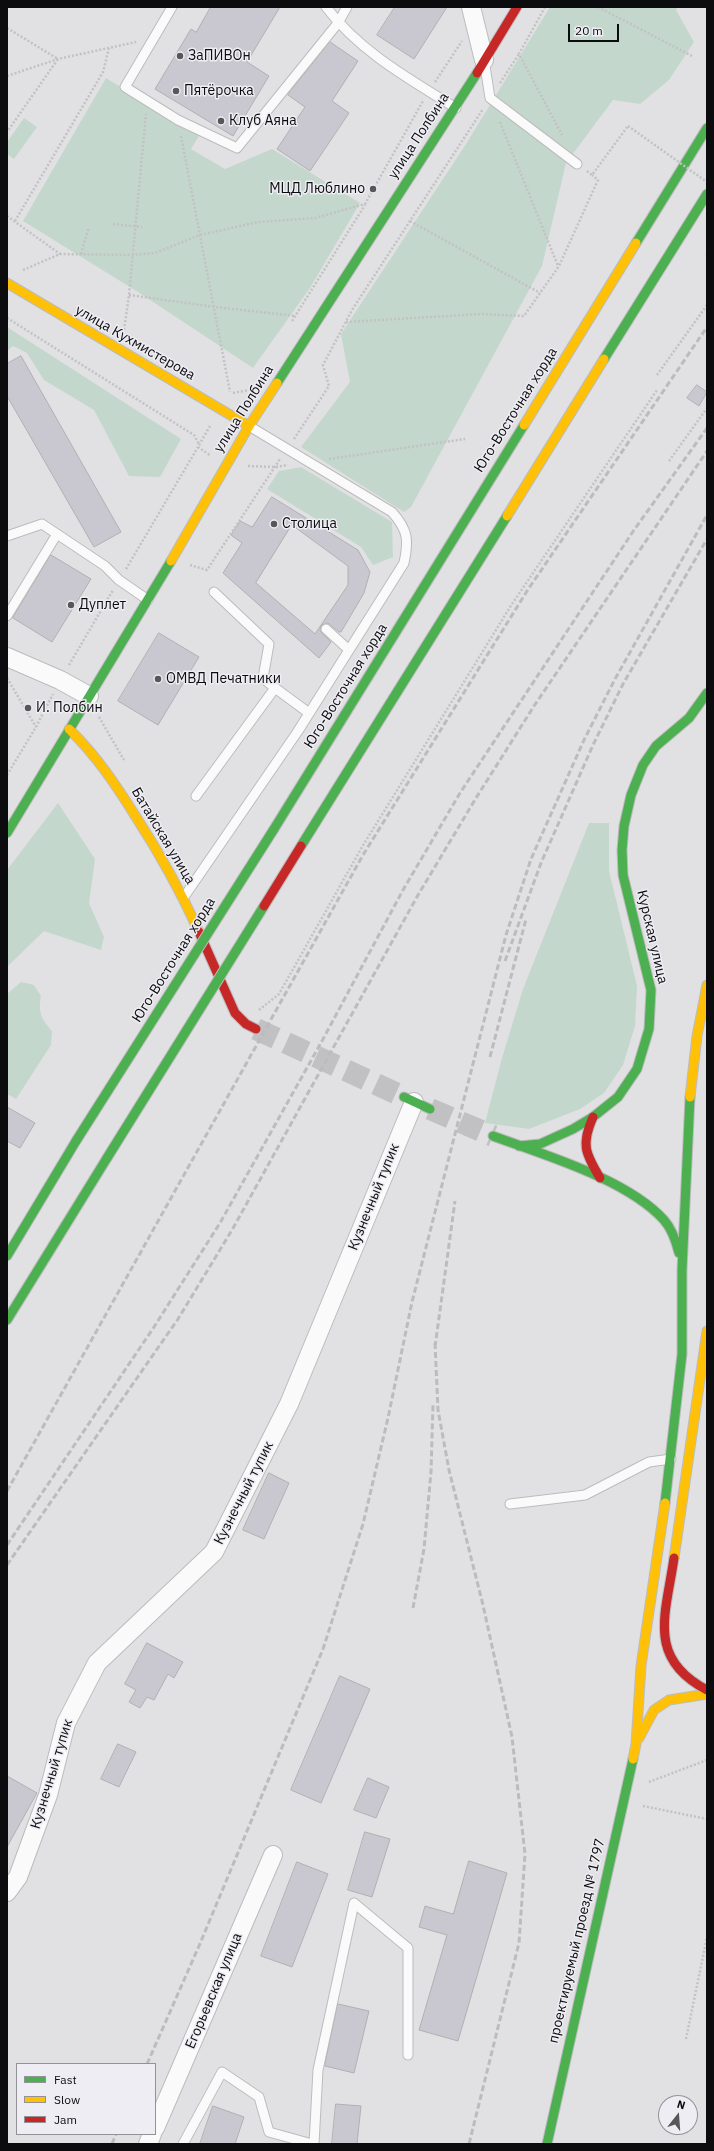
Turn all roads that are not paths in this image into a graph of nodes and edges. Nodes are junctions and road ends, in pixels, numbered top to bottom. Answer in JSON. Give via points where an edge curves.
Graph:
{"nodes":[{"id":1,"x":172,"y":7,"type":"edge"},
{"id":2,"x":326,"y":7,"type":"edge"},
{"id":3,"x":347,"y":7,"type":"edge"},
{"id":4,"x":517,"y":7,"type":"edge"},
{"id":5,"x":473,"y":14,"type":"edge"},
{"id":6,"x":338,"y":23,"type":"junction"},
{"id":7,"x":484,"y":60,"type":"junction"},
{"id":8,"x":456,"y":108,"type":"junction"},
{"id":9,"x":707,"y":128,"type":"edge"},
{"id":10,"x":577,"y":164,"type":"road end"},
{"id":11,"x":707,"y":194,"type":"edge"},
{"id":12,"x":7,"y":284,"type":"edge"},
{"id":13,"x":249,"y":426,"type":"junction"},
{"id":14,"x":57,"y":534,"type":"junction"},
{"id":15,"x":7,"y":536,"type":"edge"},
{"id":16,"x":214,"y":592,"type":"dead end"},
{"id":17,"x":148,"y":600,"type":"junction"},
{"id":18,"x":7,"y":616,"type":"edge"},
{"id":19,"x":326,"y":629,"type":"dead end"},
{"id":20,"x":349,"y":650,"type":"junction"},
{"id":21,"x":7,"y":658,"type":"edge"},
{"id":22,"x":275,"y":688,"type":"junction"},
{"id":23,"x":707,"y":693,"type":"edge"},
{"id":24,"x":89,"y":696,"type":"junction"},
{"id":25,"x":309,"y":713,"type":"junction"},
{"id":26,"x":69,"y":729,"type":"junction"},
{"id":27,"x":196,"y":796,"type":"dead end"},
{"id":28,"x":7,"y":833,"type":"edge"},
{"id":29,"x":184,"y":898,"type":"junction"},
{"id":30,"x":707,"y":985,"type":"edge"},
{"id":31,"x":256,"y":1029,"type":"tunnel mouth"},
{"id":32,"x":409,"y":1099,"type":"joint"},
{"id":33,"x":430,"y":1109,"type":"tunnel mouth"},
{"id":34,"x":593,"y":1117,"type":"junction"},
{"id":35,"x":493,"y":1136,"type":"tunnel mouth"},
{"id":36,"x":519,"y":1146,"type":"junction"},
{"id":37,"x":600,"y":1178,"type":"junction"},
{"id":38,"x":7,"y":1256,"type":"edge"},
{"id":39,"x":682,"y":1270,"type":"junction"},
{"id":40,"x":7,"y":1320,"type":"edge"},
{"id":41,"x":707,"y":1331,"type":"edge"},
{"id":42,"x":671,"y":1459,"type":"junction"},
{"id":43,"x":510,"y":1504,"type":"dead end"},
{"id":44,"x":707,"y":1690,"type":"edge"},
{"id":45,"x":707,"y":1694,"type":"edge"},
{"id":46,"x":636,"y":1744,"type":"junction"},
{"id":47,"x":273,"y":1854,"type":"dead end"},
{"id":48,"x":7,"y":1892,"type":"edge"},
{"id":49,"x":408,"y":2055,"type":"dead end"},
{"id":50,"x":156,"y":2126,"type":"edge"},
{"id":51,"x":183,"y":2144,"type":"edge"},
{"id":52,"x":313,"y":2144,"type":"edge"},
{"id":53,"x":547,"y":2144,"type":"edge"}],
"edges":[{"from":1,"to":6,"type":"lane","via":[[125,87],[178,120],[237,148]]},
{"from":2,"to":6,"type":"lane"},
{"from":3,"to":6,"type":"lane"},
{"from":4,"to":7,"type":"main road","name":"улица Полбина"},
{"from":5,"to":7,"type":"street"},
{"from":6,"to":8,"type":"lane","via":[[381,61]]},
{"from":7,"to":8,"type":"main road","name":"улица Полбина"},
{"from":7,"to":10,"type":"lane","via":[[490,98]]},
{"from":8,"to":13,"type":"main road","name":"улица Полбина"},
{"from":9,"to":38,"type":"main road","name":"Юго-Восточная хорда","bridge":true,"via":[[274,829],[76,1141]]},
{"from":11,"to":40,"type":"main road","bridge":true},
{"from":12,"to":13,"type":"main road","name":"улица Кухмистерова"},
{"from":13,"to":17,"type":"main road","name":"улица Полбина"},
{"from":13,"to":20,"type":"lane","via":[[392,512],[404,525],[408,544],[404,563]]},
{"from":14,"to":15,"type":"lane","via":[[42,524]]},
{"from":14,"to":17,"type":"lane","via":[[105,566],[119,580]]},
{"from":14,"to":18,"type":"lane"},
{"from":16,"to":22,"type":"lane","via":[[269,644],[263,678]]},
{"from":17,"to":24,"type":"main road","name":"улица Полбина"},
{"from":19,"to":20,"type":"lane"},
{"from":20,"to":25,"type":"lane"},
{"from":21,"to":24,"type":"street","via":[[60,680]]},
{"from":22,"to":25,"type":"lane"},
{"from":22,"to":27,"type":"lane"},
{"from":23,"to":34,"type":"main road","name":"Курская улица","via":[[689,718],[656,746],[643,765],[631,795],[624,826],[623,875],[651,990],[649,1030],[637,1069],[618,1097]]},
{"from":24,"to":26,"type":"main road","name":"улица Полбина"},
{"from":25,"to":29,"type":"lane"},
{"from":26,"to":28,"type":"main road","name":"улица Полбина"},
{"from":26,"to":29,"type":"main road","name":"Батайская улица","via":[[88,747],[110,776],[150,838]]},
{"from":29,"to":31,"type":"main road","name":"Батайская улица","via":[[235,1013],[246,1024]]},
{"from":30,"to":39,"type":"main road","via":[[697,1036],[688,1116]]},
{"from":32,"to":33,"type":"main road"},
{"from":32,"to":48,"type":"street","name":"Кузнечный тупик","via":[[289,1404],[214,1552],[97,1663],[66,1723],[48,1795],[18,1877]]},
{"from":34,"to":36,"type":"main road","name":"Курская улица","via":[[573,1130],[540,1144]]},
{"from":34,"to":37,"type":"main road","via":[[585,1135],[584,1147]]},
{"from":35,"to":36,"type":"main road"},
{"from":36,"to":37,"type":"main road"},
{"from":37,"to":39,"type":"main road","via":[[660,1216],[676,1240]]},
{"from":39,"to":42,"type":"main road","via":[[682,1354]]},
{"from":41,"to":44,"type":"main road","via":[[664,1629],[670,1660],[688,1679]]},
{"from":42,"to":43,"type":"lane","via":[[649,1462],[586,1495]]},
{"from":42,"to":46,"type":"main road","via":[[641,1666]]},
{"from":45,"to":46,"type":"main road","via":[[669,1700],[654,1710]]},
{"from":46,"to":53,"type":"main road","name":"проектируемый проезд № 1797"},
{"from":47,"to":50,"type":"street","name":"Егорьевская улица"},
{"from":49,"to":52,"type":"lane","via":[[408,1948],[354,1903],[318,2070]]},
{"from":51,"to":52,"type":"lane","via":[[222,2072],[259,2097],[269,2132]]}]}
